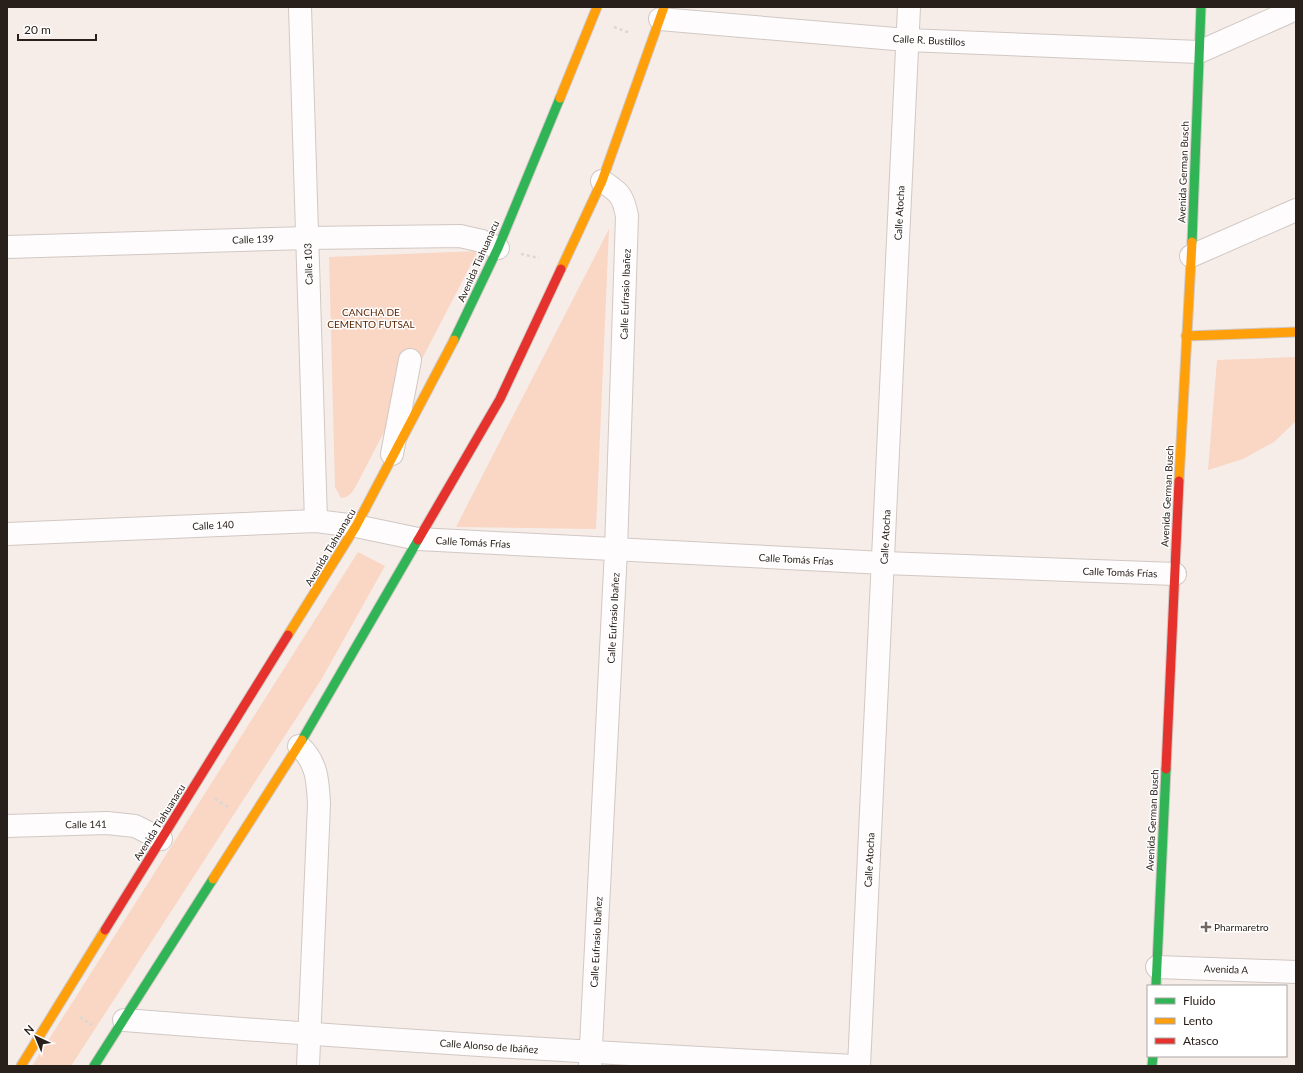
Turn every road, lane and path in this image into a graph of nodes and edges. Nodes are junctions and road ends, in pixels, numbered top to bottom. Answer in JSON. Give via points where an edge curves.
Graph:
{"nodes":[{"id":1,"x":300,"y":7,"type":"edge"},
{"id":2,"x":597,"y":7,"type":"edge"},
{"id":3,"x":909,"y":7,"type":"edge"},
{"id":4,"x":1201,"y":7,"type":"edge"},
{"id":5,"x":1296,"y":9,"type":"edge"},
{"id":6,"x":662,"y":13,"type":"edge"},
{"id":7,"x":593,"y":19,"type":"junction"},
{"id":8,"x":907,"y":40,"type":"junction"},
{"id":9,"x":652,"y":42,"type":"junction"},
{"id":10,"x":1198,"y":52,"type":"junction"},
{"id":11,"x":602,"y":181,"type":"junction"},
{"id":12,"x":1296,"y":210,"type":"edge"},
{"id":13,"x":307,"y":238,"type":"junction"},
{"id":14,"x":7,"y":247,"type":"edge"},
{"id":15,"x":498,"y":248,"type":"junction"},
{"id":16,"x":1191,"y":256,"type":"junction"},
{"id":17,"x":563,"y":264,"type":"junction"},
{"id":18,"x":1296,"y":332,"type":"edge"},
{"id":19,"x":1186,"y":336,"type":"junction"},
{"id":20,"x":410,"y":360,"type":"dead end"},
{"id":21,"x":391,"y":461,"type":"junction"},
{"id":22,"x":316,"y":521,"type":"junction"},
{"id":23,"x":356,"y":526,"type":"junction"},
{"id":24,"x":7,"y":534,"type":"edge"},
{"id":25,"x":418,"y":539,"type":"junction"},
{"id":26,"x":616,"y":550,"type":"junction"},
{"id":27,"x":884,"y":563,"type":"junction"},
{"id":28,"x":1175,"y":574,"type":"junction"},
{"id":29,"x":299,"y":746,"type":"junction"},
{"id":30,"x":195,"y":786,"type":"junction"},
{"id":31,"x":251,"y":822,"type":"junction"},
{"id":32,"x":7,"y":826,"type":"edge"},
{"id":33,"x":162,"y":839,"type":"junction"},
{"id":34,"x":1296,"y":972,"type":"edge"},
{"id":35,"x":1156,"y":976,"type":"edge"},
{"id":36,"x":59,"y":1004,"type":"junction"},
{"id":37,"x":124,"y":1020,"type":"junction"},
{"id":38,"x":310,"y":1035,"type":"junction"},
{"id":39,"x":112,"y":1038,"type":"junction"},
{"id":40,"x":590,"y":1060,"type":"edge"},
{"id":41,"x":21,"y":1066,"type":"edge"},
{"id":42,"x":94,"y":1066,"type":"edge"},
{"id":43,"x":308,"y":1066,"type":"edge"},
{"id":44,"x":854,"y":1066,"type":"edge"},
{"id":45,"x":858,"y":1066,"type":"edge"}],
"edges":[{"from":1,"to":13,"type":"street","name":"Calle 103"},
{"from":2,"to":7,"type":"main road","name":"Avenida Tiahuanacu"},
{"from":3,"to":8,"type":"street","name":"Calle Atocha"},
{"from":4,"to":10,"type":"main road","name":"Avenida German Busch"},
{"from":5,"to":10,"type":"street"},
{"from":6,"to":8,"type":"street","name":"Calle R. Bustillos"},
{"from":6,"to":9,"type":"main road"},
{"from":7,"to":9,"type":"path"},
{"from":7,"to":15,"type":"main road","name":"Avenida Tiahuanacu"},
{"from":8,"to":10,"type":"street","name":"Calle R. Bustillos"},
{"from":8,"to":27,"type":"street","name":"Calle Atocha"},
{"from":9,"to":11,"type":"main road"},
{"from":10,"to":16,"type":"main road","name":"Avenida German Busch"},
{"from":11,"to":17,"type":"main road"},
{"from":11,"to":26,"type":"street","name":"Calle Eufrasio Ibañez","via":[[615,189],[624,200],[627,216]]},
{"from":12,"to":16,"type":"street"},
{"from":13,"to":14,"type":"street","name":"Calle 139"},
{"from":13,"to":15,"type":"street","name":"Calle 139","via":[[460,236]]},
{"from":13,"to":22,"type":"street","name":"Calle 103"},
{"from":15,"to":17,"type":"path"},
{"from":15,"to":21,"type":"main road","name":"Avenida Tiahuanacu","via":[[444,361]]},
{"from":16,"to":19,"type":"main road","name":"Avenida German Busch"},
{"from":17,"to":25,"type":"main road","via":[[500,399]]},
{"from":18,"to":19,"type":"main road"},
{"from":19,"to":28,"type":"main road","name":"Avenida German Busch"},
{"from":20,"to":21,"type":"street"},
{"from":21,"to":23,"type":"main road","name":"Avenida Tiahuanacu"},
{"from":22,"to":23,"type":"street","name":"Calle 140"},
{"from":22,"to":24,"type":"street","name":"Calle 140"},
{"from":23,"to":25,"type":"street","name":"Calle 140"},
{"from":23,"to":30,"type":"main road","name":"Avenida Tiahuanacu"},
{"from":25,"to":26,"type":"street","name":"Calle Tomás Frías"},
{"from":25,"to":29,"type":"main road"},
{"from":26,"to":27,"type":"street","name":"Calle Tomás Frías"},
{"from":26,"to":40,"type":"street","name":"Calle Eufrasio Ibañez"},
{"from":27,"to":28,"type":"street","name":"Calle Tomás Frías"},
{"from":27,"to":45,"type":"street","name":"Calle Atocha"},
{"from":28,"to":35,"type":"main road","name":"Avenida German Busch"},
{"from":29,"to":31,"type":"main road"},
{"from":29,"to":38,"type":"street","via":[[307,753],[314,766],[319,804]]},
{"from":30,"to":31,"type":"path"},
{"from":30,"to":33,"type":"main road","name":"Avenida Tiahuanacu"},
{"from":31,"to":37,"type":"main road"},
{"from":32,"to":33,"type":"street","name":"Calle 141","via":[[106,823],[136,826]]},
{"from":33,"to":36,"type":"main road","name":"Avenida Tiahuanacu"},
{"from":34,"to":35,"type":"street","name":"Avenida A"},
{"from":36,"to":39,"type":"path"},
{"from":36,"to":41,"type":"main road","name":"Avenida Tiahuanacu"},
{"from":37,"to":38,"type":"street","name":"Calle Alonso de Ibáñez"},
{"from":37,"to":39,"type":"main road"},
{"from":38,"to":40,"type":"street","name":"Calle Alonso de Ibáñez"},
{"from":38,"to":43,"type":"street"},
{"from":39,"to":42,"type":"main road"},
{"from":40,"to":44,"type":"street","name":"Calle Alonso de Ibáñez"}]}
